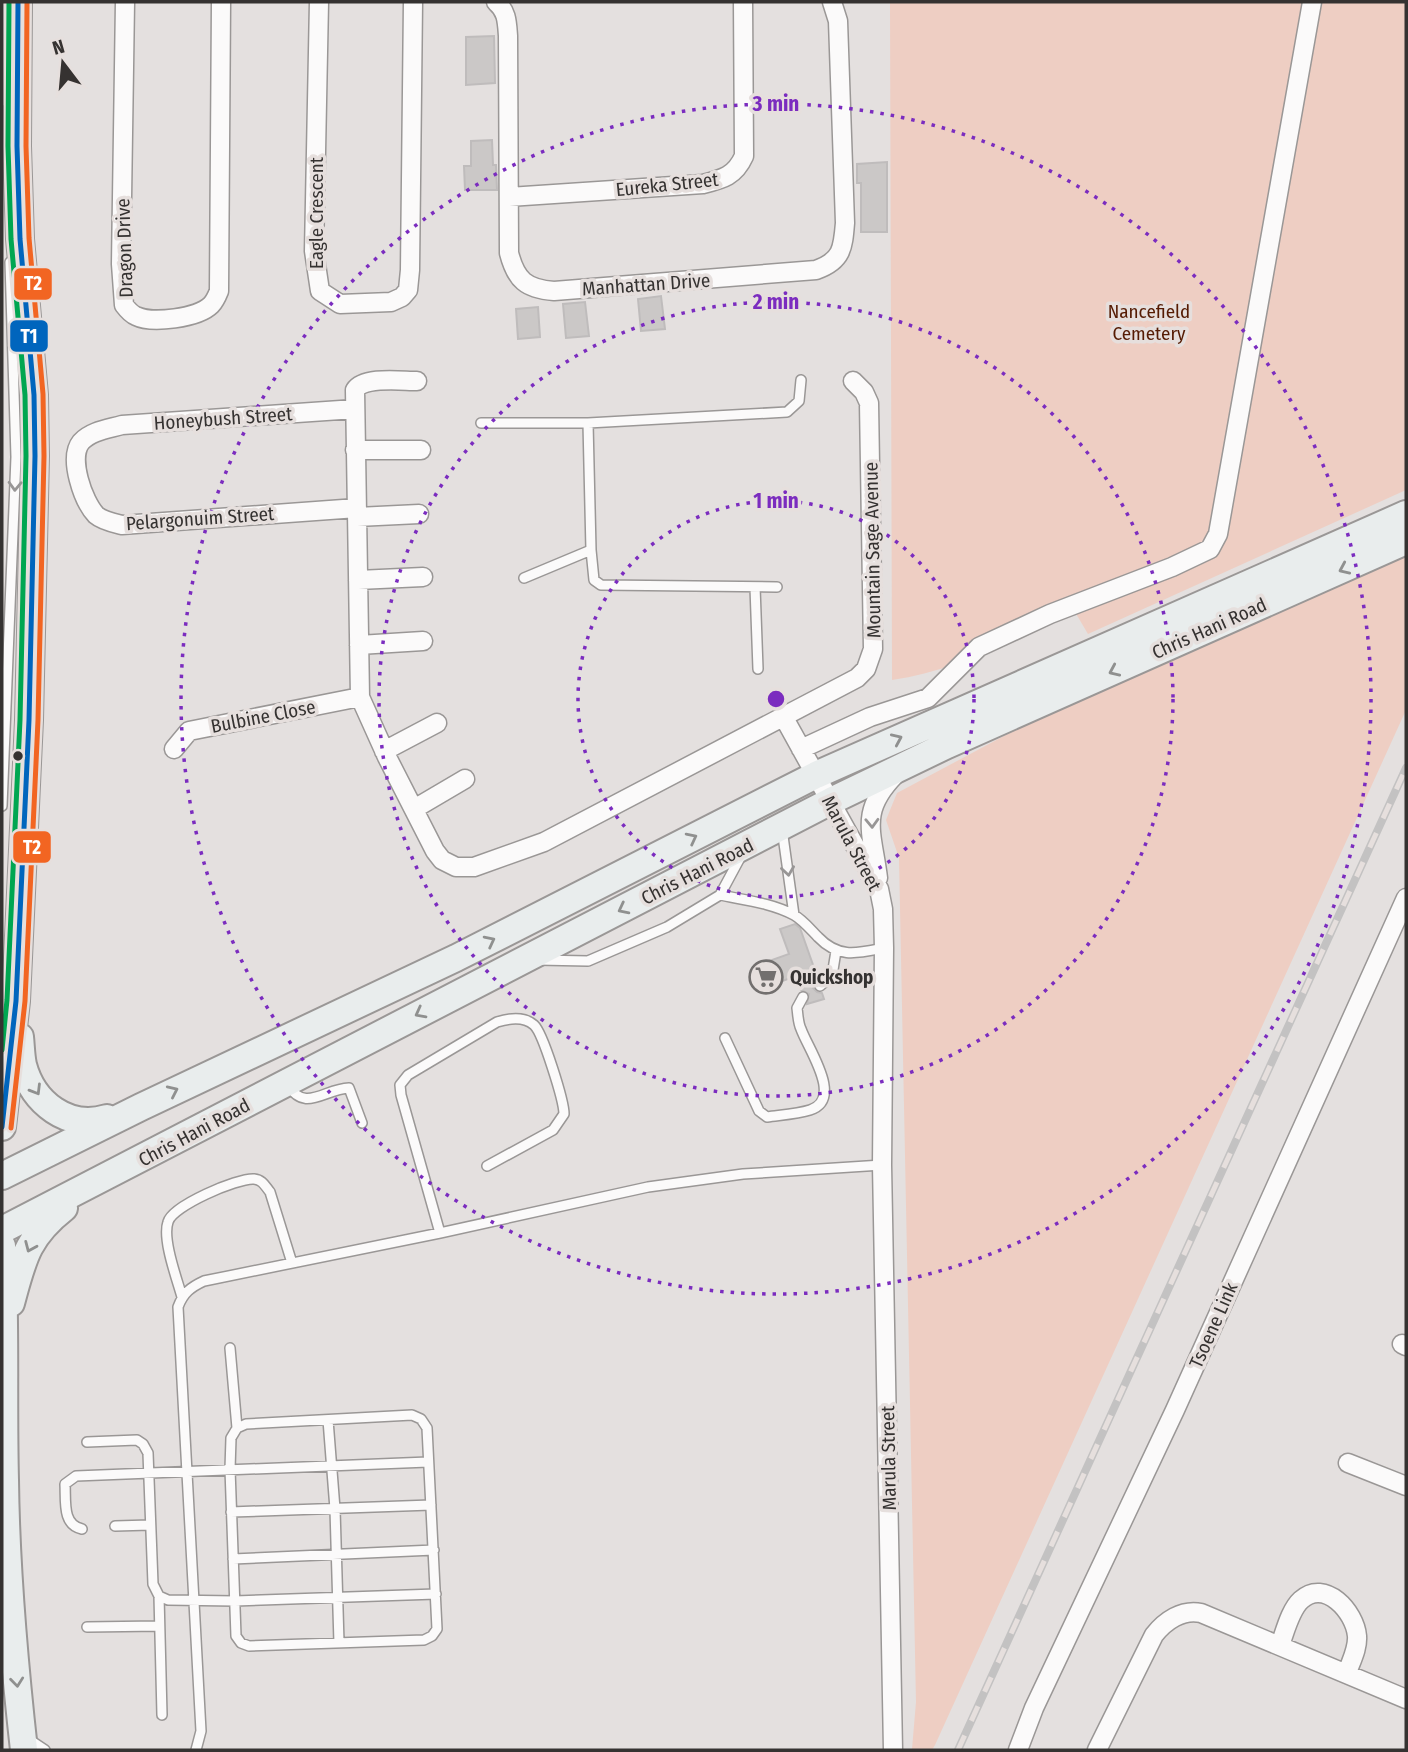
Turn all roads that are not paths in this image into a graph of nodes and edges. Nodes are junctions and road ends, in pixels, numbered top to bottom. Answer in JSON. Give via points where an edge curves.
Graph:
{"nodes":[{"id":1,"x":4,"y":2,"type":"edge"},
{"id":2,"x":18,"y":2,"type":"edge"},
{"id":3,"x":125,"y":2,"type":"edge"},
{"id":4,"x":221,"y":2,"type":"edge"},
{"id":5,"x":320,"y":2,"type":"edge"},
{"id":6,"x":413,"y":2,"type":"edge"},
{"id":7,"x":496,"y":2,"type":"edge"},
{"id":8,"x":743,"y":2,"type":"edge"},
{"id":9,"x":832,"y":2,"type":"edge"},
{"id":10,"x":1312,"y":2,"type":"edge"},
{"id":11,"x":509,"y":197,"type":"junction"},
{"id":12,"x":801,"y":380,"type":"dead end"},
{"id":13,"x":417,"y":381,"type":"dead end"},
{"id":14,"x":853,"y":381,"type":"dead end"},
{"id":15,"x":355,"y":410,"type":"junction"},
{"id":16,"x":481,"y":423,"type":"dead end"},
{"id":17,"x":587,"y":423,"type":"junction"},
{"id":18,"x":92,"y":434,"type":"joint"},
{"id":19,"x":355,"y":450,"type":"junction"},
{"id":20,"x":421,"y":450,"type":"dead end"},
{"id":21,"x":357,"y":513,"type":"junction"},
{"id":22,"x":419,"y":514,"type":"dead end"},
{"id":23,"x":1406,"y":514,"type":"edge"},
{"id":24,"x":1406,"y":541,"type":"edge"},
{"id":25,"x":591,"y":550,"type":"junction"},
{"id":26,"x":423,"y":577,"type":"dead end"},
{"id":27,"x":524,"y":578,"type":"dead end"},
{"id":28,"x":358,"y":580,"type":"junction"},
{"id":29,"x":755,"y":587,"type":"junction"},
{"id":30,"x":777,"y":587,"type":"dead end"},
{"id":31,"x":423,"y":641,"type":"dead end"},
{"id":32,"x":359,"y":645,"type":"junction"},
{"id":33,"x":758,"y":669,"type":"dead end"},
{"id":34,"x":360,"y":697,"type":"junction"},
{"id":35,"x":782,"y":716,"type":"junction"},
{"id":36,"x":437,"y":723,"type":"dead end"},
{"id":37,"x":174,"y":749,"type":"dead end"},
{"id":38,"x":801,"y":749,"type":"junction"},
{"id":39,"x":384,"y":751,"type":"junction"},
{"id":40,"x":902,"y":767,"type":"junction"},
{"id":41,"x":816,"y":775,"type":"junction"},
{"id":42,"x":465,"y":779,"type":"dead end"},
{"id":43,"x":831,"y":802,"type":"junction"},
{"id":44,"x":2,"y":806,"type":"edge"},
{"id":45,"x":414,"y":809,"type":"junction"},
{"id":46,"x":782,"y":827,"type":"junction"},
{"id":47,"x":746,"y":845,"type":"junction"},
{"id":48,"x":879,"y":889,"type":"junction"},
{"id":49,"x":720,"y":895,"type":"junction"},
{"id":50,"x":1406,"y":898,"type":"edge"},
{"id":51,"x":794,"y":915,"type":"junction"},
{"id":52,"x":884,"y":948,"type":"junction"},
{"id":53,"x":836,"y":951,"type":"junction"},
{"id":54,"x":525,"y":959,"type":"junction"},
{"id":55,"x":820,"y":986,"type":"dead end"},
{"id":56,"x":803,"y":997,"type":"dead end"},
{"id":57,"x":16,"y":1000,"type":"junction"},
{"id":58,"x":725,"y":1038,"type":"dead end"},
{"id":59,"x":287,"y":1083,"type":"junction"},
{"id":60,"x":141,"y":1107,"type":"junction"},
{"id":61,"x":362,"y":1123,"type":"dead end"},
{"id":62,"x":2,"y":1127,"type":"edge"},
{"id":63,"x":882,"y":1165,"type":"junction"},
{"id":64,"x":487,"y":1166,"type":"dead end"},
{"id":65,"x":2,"y":1176,"type":"edge"},
{"id":66,"x":95,"y":1183,"type":"junction"},
{"id":67,"x":2,"y":1230,"type":"edge"},
{"id":68,"x":440,"y":1233,"type":"junction"},
{"id":69,"x":2,"y":1246,"type":"edge"},
{"id":70,"x":292,"y":1263,"type":"junction"},
{"id":71,"x":181,"y":1297,"type":"junction"},
{"id":72,"x":5,"y":1324,"type":"junction"},
{"id":73,"x":230,"y":1348,"type":"dead end"},
{"id":74,"x":328,"y":1420,"type":"junction"},
{"id":75,"x":237,"y":1428,"type":"junction"},
{"id":76,"x":87,"y":1441,"type":"dead end"},
{"id":77,"x":428,"y":1462,"type":"junction"},
{"id":78,"x":1348,"y":1463,"type":"dead end"},
{"id":79,"x":331,"y":1465,"type":"junction"},
{"id":80,"x":230,"y":1469,"type":"junction"},
{"id":81,"x":188,"y":1471,"type":"junction"},
{"id":82,"x":149,"y":1472,"type":"junction"},
{"id":83,"x":1406,"y":1486,"type":"edge"},
{"id":84,"x":431,"y":1505,"type":"junction"},
{"id":85,"x":335,"y":1509,"type":"junction"},
{"id":86,"x":231,"y":1512,"type":"junction"},
{"id":87,"x":150,"y":1525,"type":"junction"},
{"id":88,"x":115,"y":1526,"type":"dead end"},
{"id":89,"x":82,"y":1530,"type":"dead end"},
{"id":90,"x":433,"y":1550,"type":"junction"},
{"id":91,"x":337,"y":1554,"type":"junction"},
{"id":92,"x":233,"y":1559,"type":"junction"},
{"id":93,"x":436,"y":1594,"type":"junction"},
{"id":94,"x":159,"y":1596,"type":"junction"},
{"id":95,"x":338,"y":1597,"type":"junction"},
{"id":96,"x":193,"y":1600,"type":"junction"},
{"id":97,"x":235,"y":1601,"type":"junction"},
{"id":98,"x":159,"y":1626,"type":"junction"},
{"id":99,"x":87,"y":1627,"type":"dead end"},
{"id":100,"x":339,"y":1643,"type":"junction"},
{"id":101,"x":1280,"y":1645,"type":"junction"},
{"id":102,"x":1347,"y":1673,"type":"junction"},
{"id":103,"x":1406,"y":1699,"type":"edge"},
{"id":104,"x":162,"y":1715,"type":"dead end"},
{"id":105,"x":24,"y":1743,"type":"edge"},
{"id":106,"x":45,"y":1750,"type":"edge"},
{"id":107,"x":196,"y":1750,"type":"edge"},
{"id":108,"x":893,"y":1750,"type":"edge"},
{"id":109,"x":1018,"y":1750,"type":"edge"},
{"id":110,"x":1097,"y":1750,"type":"edge"}],
"edges":[{"from":1,"to":44,"type":"lane","one_way":true,"via":[[16,457]]},
{"from":2,"to":57,"type":"main road","via":[[18,186],[35,456]]},
{"from":3,"to":4,"type":"street","name":"Dragon Drive","via":[[124,305],[136,317],[156,320],[204,311],[219,290]]},
{"from":5,"to":6,"type":"street","name":"Eagle Crescent","via":[[314,251],[320,291],[340,304],[351,304],[391,302],[408,290]]},
{"from":7,"to":11,"type":"street","name":"Manhattan Drive","via":[[507,17]]},
{"from":8,"to":11,"type":"street","name":"Eureka Street","via":[[744,156],[738,170],[703,184]]},
{"from":9,"to":11,"type":"street","name":"Manhattan Drive","via":[[838,21],[845,223],[842,249],[831,265],[721,279],[537,290],[513,270]]},
{"from":10,"to":38,"type":"street","via":[[1218,534],[1210,549],[979,647],[928,698],[870,717]]},
{"from":12,"to":17,"type":"lane","via":[[799,401],[787,412]]},
{"from":13,"to":15,"type":"street","via":[[359,384]]},
{"from":14,"to":35,"type":"street","name":"Mountain Sage Avenue","via":[[869,403],[873,649],[866,669],[857,678]]},
{"from":15,"to":18,"type":"street","name":"Honeybush Street","via":[[122,425]]},
{"from":15,"to":19,"type":"street"},
{"from":16,"to":17,"type":"lane"},
{"from":17,"to":25,"type":"lane"},
{"from":18,"to":21,"type":"street","name":"Pelargonuim Street","via":[[76,450],[82,492],[98,517],[122,525]]},
{"from":19,"to":20,"type":"street"},
{"from":19,"to":21,"type":"street"},
{"from":21,"to":22,"type":"street"},
{"from":21,"to":28,"type":"street"},
{"from":41,"to":23,"type":"main road","name":"Chris Hani Road","one_way":true},
{"from":24,"to":40,"type":"main road","name":"Chris Hani Road","one_way":true},
{"from":25,"to":27,"type":"lane"},
{"from":25,"to":29,"type":"lane","via":[[594,580],[601,586]]},
{"from":26,"to":28,"type":"street"},
{"from":28,"to":32,"type":"street"},
{"from":29,"to":30,"type":"lane"},
{"from":29,"to":33,"type":"lane"},
{"from":31,"to":32,"type":"street"},
{"from":32,"to":34,"type":"street"},
{"from":34,"to":37,"type":"street","name":"Bulbine Close","via":[[189,731]]},
{"from":34,"to":39,"type":"street"},
{"from":35,"to":38,"type":"street"},
{"from":35,"to":45,"type":"street","name":"Mountain Sage Avenue","via":[[544,842],[474,867],[449,865],[435,851]]},
{"from":36,"to":39,"type":"street"},
{"from":38,"to":41,"type":"street"},
{"from":39,"to":45,"type":"street"},
{"from":40,"to":43,"type":"main road","name":"Chris Hani Road"},
{"from":40,"to":48,"type":"street","one_way":true,"via":[[880,790],[870,816]]},
{"from":41,"to":43,"type":"street","name":"Marula Street"},
{"from":60,"to":41,"type":"main road","name":"Chris Hani Road","one_way":true,"via":[[456,958]]},
{"from":42,"to":45,"type":"street"},
{"from":43,"to":46,"type":"main road","name":"Chris Hani Road"},
{"from":43,"to":48,"type":"street","name":"Marula Street"},
{"from":46,"to":47,"type":"main road","name":"Chris Hani Road"},
{"from":46,"to":51,"type":"lane","one_way":true},
{"from":47,"to":49,"type":"lane"},
{"from":47,"to":54,"type":"main road","name":"Chris Hani Road","one_way":true},
{"from":48,"to":52,"type":"street","name":"Marula Street"},
{"from":49,"to":51,"type":"lane"},
{"from":49,"to":54,"type":"lane","via":[[667,927],[588,961]]},
{"from":50,"to":109,"type":"street","name":"Tsoene Link"},
{"from":51,"to":53,"type":"lane"},
{"from":52,"to":53,"type":"lane"},
{"from":52,"to":63,"type":"street","name":"Marula Street"},
{"from":53,"to":55,"type":"lane","via":[[832,976]]},
{"from":54,"to":59,"type":"main road","name":"Chris Hani Road","one_way":true},
{"from":56,"to":58,"type":"lane","via":[[797,1008],[800,1028],[825,1088],[820,1105],[811,1110],[767,1117],[759,1111]]},
{"from":57,"to":60,"type":"main road","one_way":true,"via":[[23,1066],[50,1110],[98,1121]]},
{"from":57,"to":62,"type":"main road"},
{"from":59,"to":61,"type":"lane","via":[[295,1096],[304,1099],[349,1088]]},
{"from":59,"to":66,"type":"main road","name":"Chris Hani Road"},
{"from":60,"to":65,"type":"main road","name":"Chris Hani Road"},
{"from":63,"to":68,"type":"lane","via":[[743,1174],[648,1187]]},
{"from":63,"to":108,"type":"street","name":"Marula Street"},
{"from":64,"to":68,"type":"lane","via":[[553,1130],[564,1114],[542,1037],[535,1025],[525,1020],[497,1022],[408,1075],[400,1085]]},
{"from":66,"to":67,"type":"main road","name":"Chris Hani Road"},
{"from":66,"to":72,"type":"main road","one_way":true,"via":[[33,1238]]},
{"from":68,"to":70,"type":"lane"},
{"from":69,"to":72,"type":"main road"},
{"from":70,"to":71,"type":"lane","via":[[204,1281]]},
{"from":70,"to":71,"type":"lane","via":[[270,1192],[263,1182],[239,1181],[179,1208],[168,1218],[166,1231]]},
{"from":71,"to":81,"type":"lane"},
{"from":72,"to":105,"type":"main road","one_way":true,"via":[[8,1571]]},
{"from":73,"to":75,"type":"lane"},
{"from":74,"to":75,"type":"lane"},
{"from":74,"to":77,"type":"lane","via":[[412,1415],[427,1428]]},
{"from":74,"to":79,"type":"lane"},
{"from":75,"to":80,"type":"lane","via":[[231,1438]]},
{"from":76,"to":82,"type":"lane","via":[[137,1440],[148,1453]]},
{"from":77,"to":79,"type":"lane"},
{"from":77,"to":84,"type":"lane"},
{"from":78,"to":83,"type":"street"},
{"from":79,"to":80,"type":"lane"},
{"from":79,"to":85,"type":"lane"},
{"from":80,"to":81,"type":"lane"},
{"from":80,"to":86,"type":"lane"},
{"from":81,"to":82,"type":"lane"},
{"from":81,"to":96,"type":"lane"},
{"from":82,"to":87,"type":"lane"},
{"from":82,"to":89,"type":"lane","via":[[70,1479],[65,1484],[68,1520]]},
{"from":84,"to":85,"type":"lane"},
{"from":84,"to":90,"type":"lane"},
{"from":85,"to":86,"type":"lane"},
{"from":85,"to":91,"type":"lane"},
{"from":86,"to":92,"type":"lane"},
{"from":87,"to":88,"type":"lane"},
{"from":87,"to":94,"type":"lane","via":[[153,1584]]},
{"from":90,"to":91,"type":"lane"},
{"from":90,"to":93,"type":"lane"},
{"from":91,"to":92,"type":"lane"},
{"from":91,"to":95,"type":"lane"},
{"from":92,"to":97,"type":"lane"},
{"from":93,"to":95,"type":"lane"},
{"from":93,"to":100,"type":"lane","via":[[437,1629],[432,1636]]},
{"from":94,"to":96,"type":"lane"},
{"from":94,"to":98,"type":"lane"},
{"from":95,"to":97,"type":"lane"},
{"from":95,"to":100,"type":"lane"},
{"from":96,"to":97,"type":"lane"},
{"from":96,"to":107,"type":"lane","via":[[201,1731]]},
{"from":97,"to":100,"type":"lane","via":[[236,1636],[241,1643]]},
{"from":98,"to":99,"type":"lane"},
{"from":98,"to":104,"type":"lane"},
{"from":101,"to":102,"type":"street"},
{"from":101,"to":102,"type":"street","via":[[1299,1602],[1314,1593],[1326,1594],[1347,1610],[1355,1626],[1357,1645]]},
{"from":101,"to":110,"type":"street","via":[[1201,1613],[1177,1616],[1154,1635]]},
{"from":102,"to":103,"type":"street"},
{"from":105,"to":106,"type":"lane"}]}
